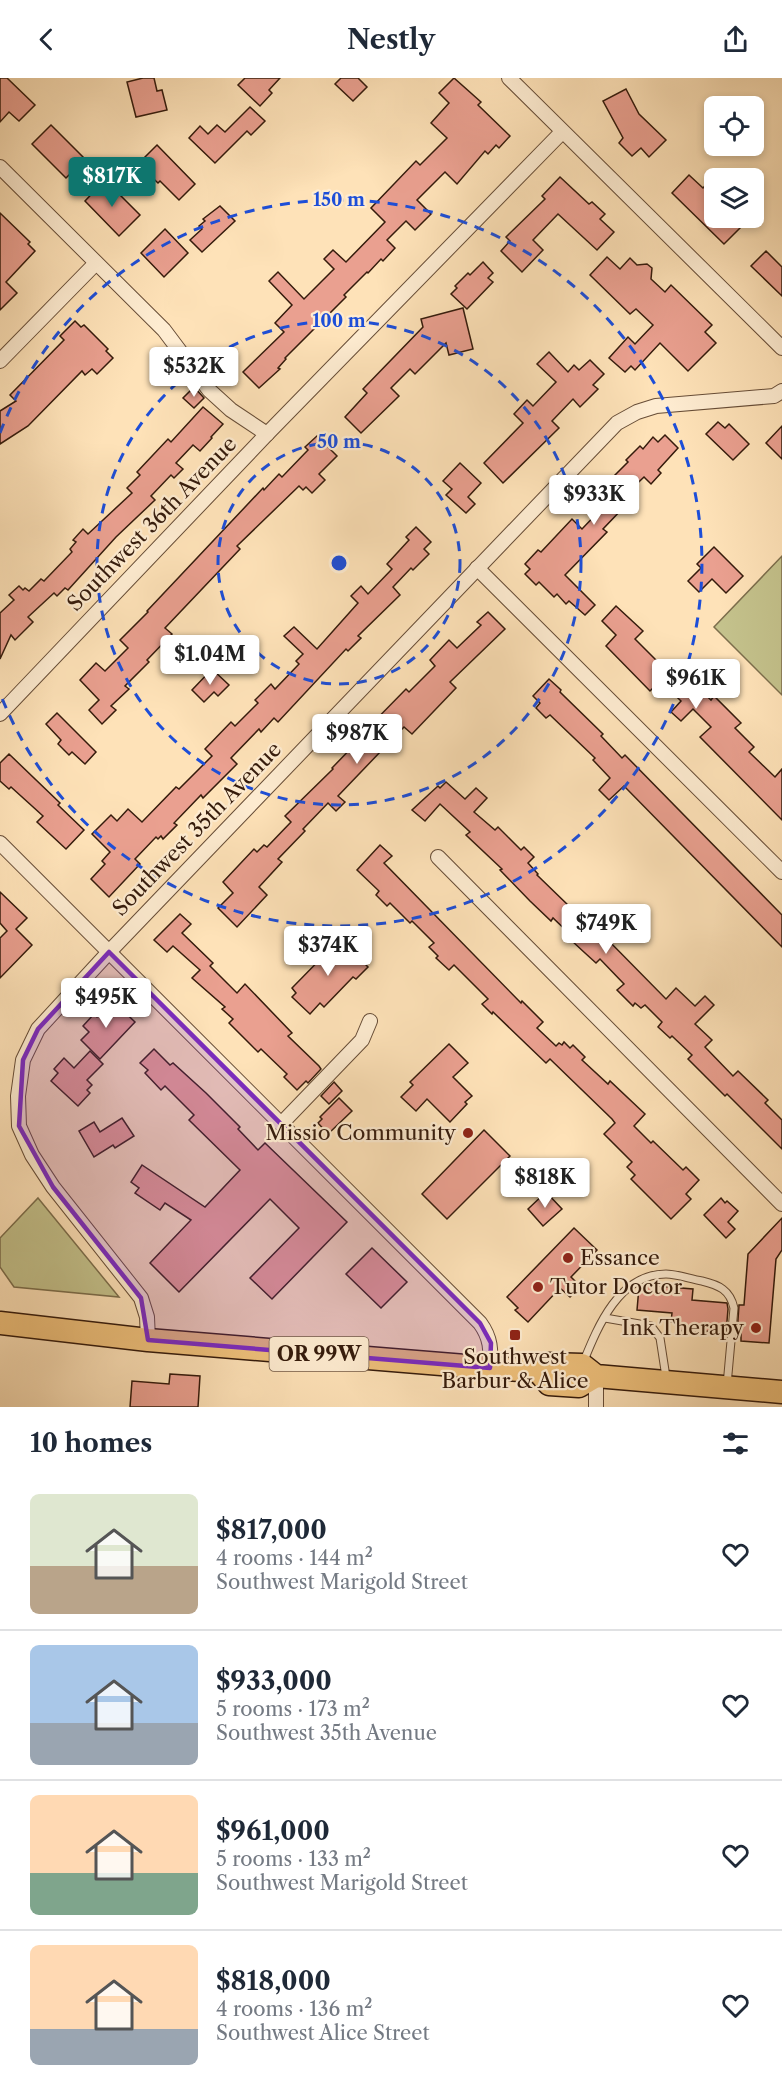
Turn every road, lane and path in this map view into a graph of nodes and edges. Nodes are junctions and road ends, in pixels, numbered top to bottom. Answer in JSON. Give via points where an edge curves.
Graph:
{"nodes":[{"id":1,"x":509,"y":78,"type":"edge"},
{"id":2,"x":562,"y":132,"type":"junction"},
{"id":3,"x":0,"y":167,"type":"edge"},
{"id":4,"x":96,"y":263,"type":"junction"},
{"id":5,"x":782,"y":348,"type":"edge"},
{"id":6,"x":0,"y":361,"type":"edge"},
{"id":7,"x":782,"y":391,"type":"edge"},
{"id":8,"x":267,"y":434,"type":"junction"},
{"id":9,"x":477,"y":568,"type":"junction"},
{"id":10,"x":0,"y":714,"type":"edge"},
{"id":11,"x":0,"y":843,"type":"edge"},
{"id":12,"x":438,"y":857,"type":"dead end"},
{"id":13,"x":782,"y":872,"type":"edge"},
{"id":14,"x":109,"y":952,"type":"junction"},
{"id":15,"x":370,"y":1021,"type":"dead end"},
{"id":16,"x":282,"y":1123,"type":"junction"},
{"id":17,"x":782,"y":1204,"type":"edge"},
{"id":18,"x":604,"y":1318,"type":"junction"},
{"id":19,"x":0,"y":1323,"type":"edge"},
{"id":20,"x":148,"y":1340,"type":"junction"},
{"id":21,"x":490,"y":1368,"type":"junction"},
{"id":22,"x":589,"y":1371,"type":"junction"},
{"id":23,"x":667,"y":1382,"type":"junction"},
{"id":24,"x":727,"y":1387,"type":"junction"},
{"id":25,"x":782,"y":1392,"type":"edge"},
{"id":26,"x":596,"y":1407,"type":"edge"}],
"edges":[{"from":1,"to":2,"type":"street"},
{"from":2,"to":5,"type":"street"},
{"from":2,"to":8,"type":"street","name":"Southwest 36th Avenue"},
{"from":3,"to":4,"type":"street"},
{"from":4,"to":6,"type":"street"},
{"from":4,"to":8,"type":"street","via":[[174,341],[209,390]]},
{"from":7,"to":9,"type":"street","name":"Southwest 35th Avenue","via":[[774,396],[656,406],[617,423]]},
{"from":8,"to":10,"type":"street","name":"Southwest 36th Avenue"},
{"from":9,"to":13,"type":"street"},
{"from":9,"to":14,"type":"street","name":"Southwest 35th Avenue"},
{"from":11,"to":14,"type":"street"},
{"from":12,"to":17,"type":"street"},
{"from":14,"to":16,"type":"street"},
{"from":14,"to":20,"type":"street","name":"Southwest 35th Avenue","via":[[38,1029],[23,1060],[19,1126],[53,1187],[141,1299]]},
{"from":15,"to":16,"type":"street","via":[[362,1040]]},
{"from":16,"to":21,"type":"street","via":[[480,1323],[490,1343]]},
{"from":18,"to":22,"type":"lane","via":[[595,1334]]},
{"from":18,"to":23,"type":"lane","via":[[645,1324],[656,1330]]},
{"from":18,"to":24,"type":"lane","via":[[626,1290],[650,1276],[667,1274],[716,1284],[726,1290],[734,1308]]},
{"from":19,"to":20,"type":"main road","number":"OR 99W"},
{"from":20,"to":21,"type":"main road","number":"OR 99W"},
{"from":21,"to":22,"type":"main road","number":"OR 99W","via":[[538,1371],[549,1384],[579,1386]]},
{"from":22,"to":23,"type":"main road","number":"OR 99W"},
{"from":22,"to":26,"type":"street"},
{"from":23,"to":24,"type":"main road","number":"OR 99W"},
{"from":24,"to":25,"type":"main road","number":"OR 99W"}]}
